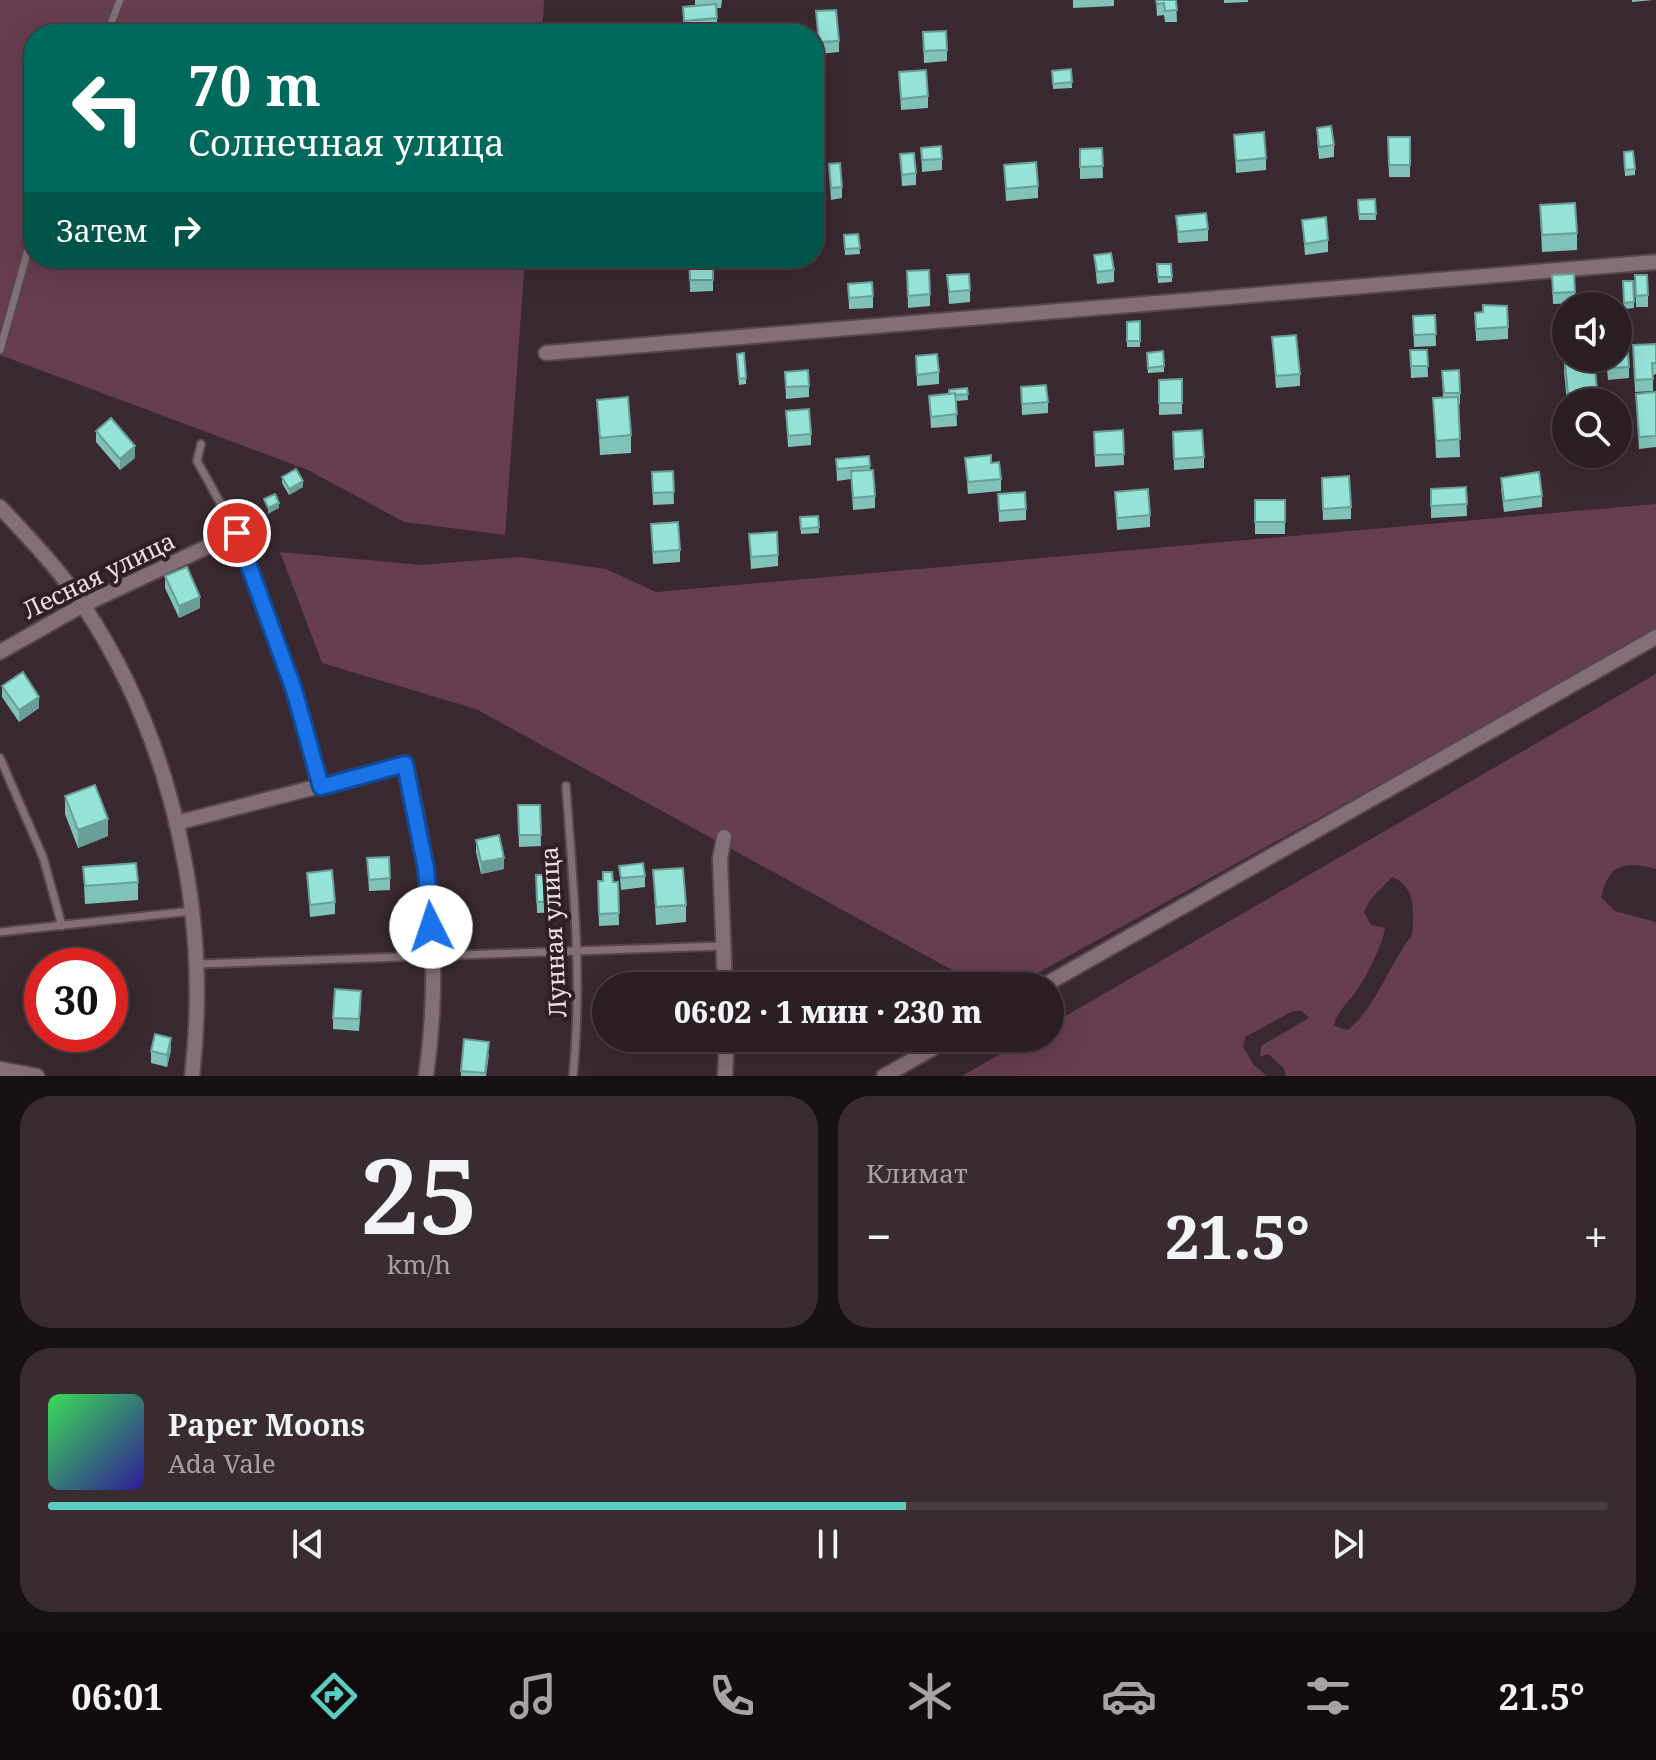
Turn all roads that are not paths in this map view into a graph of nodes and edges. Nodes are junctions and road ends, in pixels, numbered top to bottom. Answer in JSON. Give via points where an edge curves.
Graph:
{"nodes":[{"id":1,"x":120,"y":0,"type":"edge"},
{"id":2,"x":111,"y":24,"type":"edge"},
{"id":3,"x":1656,"y":262,"type":"edge"},
{"id":4,"x":24,"y":264,"type":"edge"},
{"id":5,"x":0,"y":350,"type":"edge"},
{"id":6,"x":546,"y":353,"type":"dead end"},
{"id":7,"x":201,"y":444,"type":"dead end"},
{"id":8,"x":0,"y":507,"type":"edge"},
{"id":9,"x":237,"y":533,"type":"junction"},
{"id":10,"x":83,"y":605,"type":"junction"},
{"id":11,"x":1656,"y":637,"type":"edge"},
{"id":12,"x":0,"y":652,"type":"edge"},
{"id":13,"x":0,"y":758,"type":"edge"},
{"id":14,"x":566,"y":786,"type":"dead end"},
{"id":15,"x":321,"y":787,"type":"junction"},
{"id":16,"x":176,"y":823,"type":"junction"},
{"id":17,"x":724,"y":837,"type":"dead end"},
{"id":18,"x":192,"y":911,"type":"junction"},
{"id":19,"x":62,"y":926,"type":"junction"},
{"id":20,"x":0,"y":932,"type":"edge"},
{"id":21,"x":725,"y":946,"type":"junction"},
{"id":22,"x":578,"y":950,"type":"junction"},
{"id":23,"x":433,"y":956,"type":"junction"},
{"id":24,"x":197,"y":964,"type":"junction"},
{"id":25,"x":725,"y":972,"type":"edge"},
{"id":26,"x":1064,"y":974,"type":"edge"},
{"id":27,"x":726,"y":1052,"type":"edge"},
{"id":28,"x":926,"y":1052,"type":"edge"},
{"id":29,"x":0,"y":1069,"type":"edge"},
{"id":30,"x":37,"y":1076,"type":"edge"},
{"id":31,"x":192,"y":1076,"type":"edge"},
{"id":32,"x":426,"y":1076,"type":"edge"},
{"id":33,"x":573,"y":1076,"type":"edge"},
{"id":34,"x":725,"y":1076,"type":"edge"},
{"id":35,"x":884,"y":1076,"type":"edge"}],
"edges":[{"from":1,"to":2,"type":"lane"},
{"from":3,"to":6,"type":"street"},
{"from":4,"to":5,"type":"lane"},
{"from":7,"to":9,"type":"lane","via":[[197,461]]},
{"from":8,"to":10,"type":"street"},
{"from":9,"to":10,"type":"street","name":"Лесная улица"},
{"from":9,"to":15,"type":"street","via":[[294,690]]},
{"from":10,"to":12,"type":"street","name":"Лесная улица"},
{"from":10,"to":16,"type":"street","via":[[142,717]]},
{"from":11,"to":26,"type":"street"},
{"from":13,"to":19,"type":"lane","via":[[43,857]]},
{"from":14,"to":22,"type":"lane","name":"Лунная улица"},
{"from":15,"to":16,"type":"street"},
{"from":15,"to":23,"type":"street","via":[[405,764],[426,869]]},
{"from":16,"to":18,"type":"street"},
{"from":17,"to":21,"type":"street","via":[[720,859]]},
{"from":18,"to":19,"type":"lane"},
{"from":18,"to":24,"type":"street"},
{"from":19,"to":20,"type":"lane"},
{"from":21,"to":22,"type":"lane"},
{"from":21,"to":25,"type":"street"},
{"from":22,"to":23,"type":"lane"},
{"from":22,"to":33,"type":"lane","name":"Лунная улица"},
{"from":23,"to":24,"type":"lane"},
{"from":23,"to":32,"type":"street"},
{"from":24,"to":31,"type":"street"},
{"from":27,"to":34,"type":"street"},
{"from":28,"to":35,"type":"street"},
{"from":29,"to":30,"type":"street"}]}
